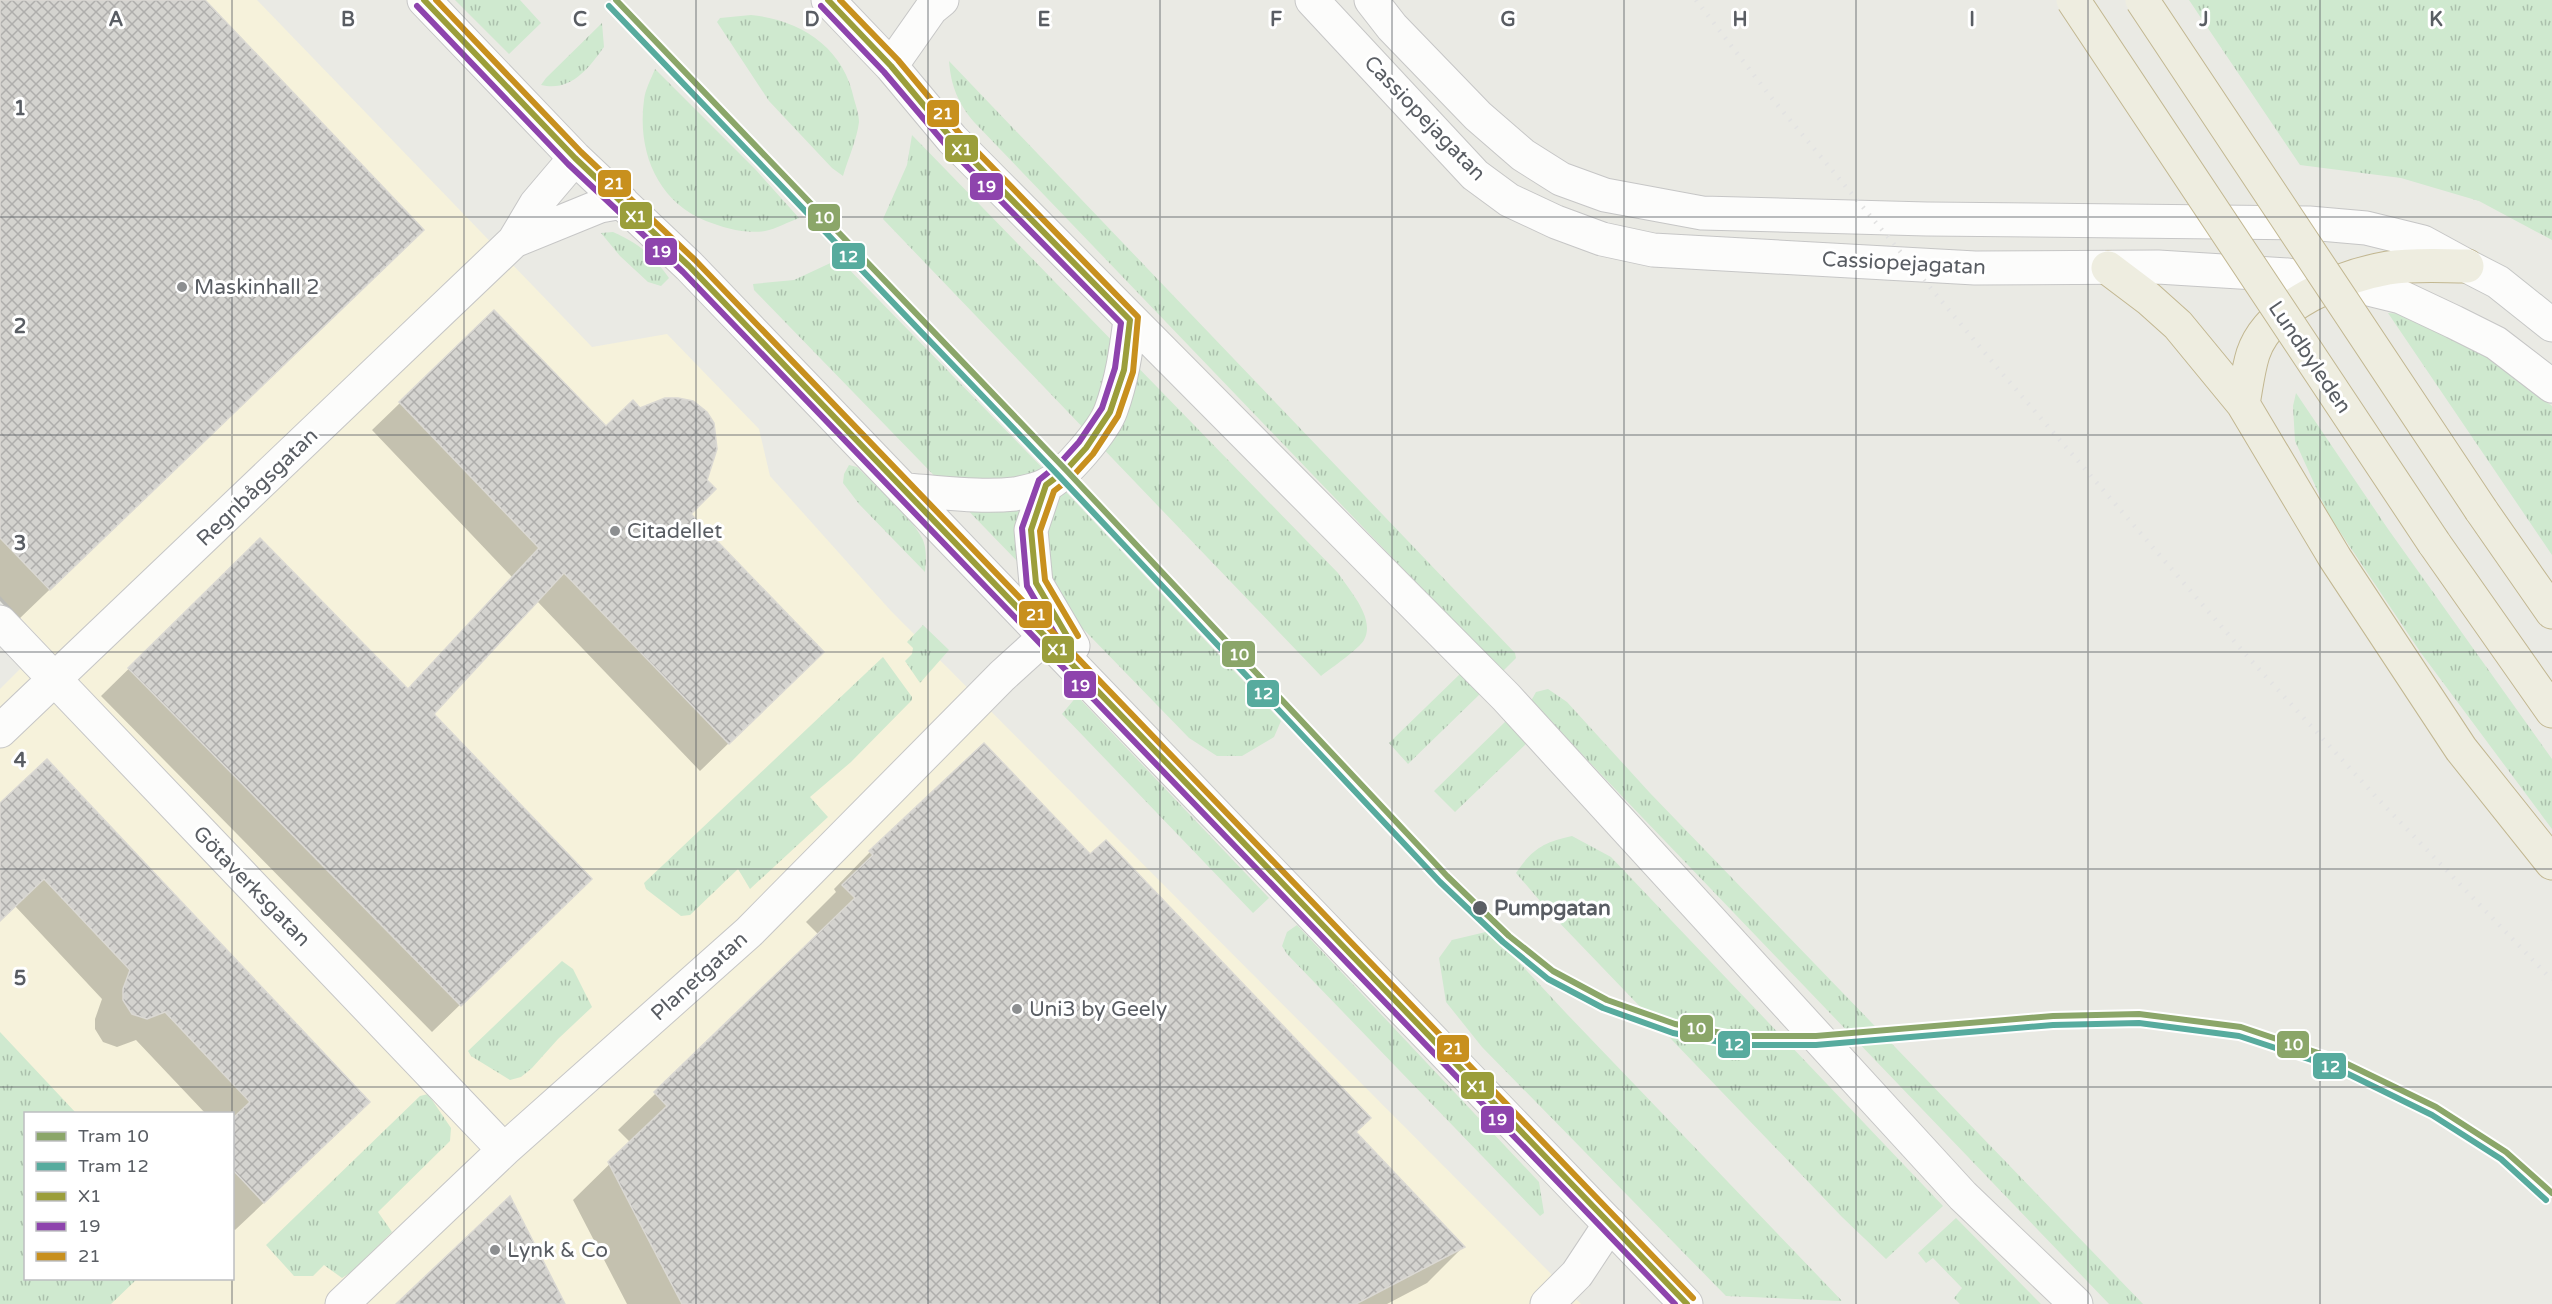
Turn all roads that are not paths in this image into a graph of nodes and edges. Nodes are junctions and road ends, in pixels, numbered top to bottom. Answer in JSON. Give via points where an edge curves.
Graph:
{"nodes":[{"id":1,"x":424,"y":0,"type":"edge"},
{"id":2,"x":828,"y":0,"type":"edge"},
{"id":3,"x":942,"y":0,"type":"edge"},
{"id":4,"x":1371,"y":0,"type":"edge"},
{"id":5,"x":2073,"y":0,"type":"edge"},
{"id":6,"x":2142,"y":0,"type":"edge"},
{"id":7,"x":1315,"y":4,"type":"edge"},
{"id":8,"x":891,"y":66,"type":"junction"},
{"id":9,"x":575,"y":158,"type":"junction"},
{"id":10,"x":622,"y":202,"type":"junction"},
{"id":11,"x":514,"y":242,"type":"junction"},
{"id":12,"x":2467,"y":267,"type":"junction"},
{"id":13,"x":2108,"y":268,"type":"junction"},
{"id":14,"x":2340,"y":282,"type":"junction"},
{"id":15,"x":1130,"y":320,"type":"junction"},
{"id":16,"x":2552,"y":325,"type":"edge"},
{"id":17,"x":2552,"y":386,"type":"edge"},
{"id":18,"x":2243,"y":404,"type":"junction"},
{"id":19,"x":1046,"y":485,"type":"junction"},
{"id":20,"x":905,"y":490,"type":"junction"},
{"id":21,"x":2552,"y":612,"type":"edge"},
{"id":22,"x":0,"y":622,"type":"edge"},
{"id":23,"x":1046,"y":636,"type":"junction"},
{"id":24,"x":55,"y":679,"type":"junction"},
{"id":25,"x":1103,"y":697,"type":"junction"},
{"id":26,"x":2552,"y":711,"type":"edge"},
{"id":27,"x":0,"y":731,"type":"edge"},
{"id":28,"x":2552,"y":863,"type":"edge"},
{"id":29,"x":504,"y":1150,"type":"junction"},
{"id":30,"x":1610,"y":1224,"type":"junction"},
{"id":31,"x":342,"y":1304,"type":"edge"},
{"id":32,"x":1547,"y":1304,"type":"edge"},
{"id":33,"x":1686,"y":1304,"type":"edge"},
{"id":34,"x":2076,"y":1304,"type":"edge"}],
"edges":[{"from":1,"to":9,"type":"street"},
{"from":2,"to":8,"type":"street"},
{"from":3,"to":8,"type":"street","via":[[931,9]]},
{"from":4,"to":12,"type":"street","name":"Cassiopejagatan","via":[[1392,27],[1479,116],[1523,155],[1561,179],[1605,195],[1702,213],[2309,223],[2366,228],[2423,242]]},
{"from":5,"to":26,"type":"highway","name":"Lundbyleden","bridge":true,"via":[[2434,543]]},
{"from":6,"to":21,"type":"highway","bridge":true},
{"from":7,"to":13,"type":"street","name":"Cassiopejagatan","via":[[1475,175],[1509,200],[1602,239],[1653,250],[1975,268]]},
{"from":8,"to":15,"type":"street","via":[[952,139]]},
{"from":9,"to":10,"type":"street"},
{"from":9,"to":11,"type":"street","name":"Regnbågsgatan","via":[[536,204]]},
{"from":10,"to":11,"type":"street","name":"Regnbågsgatan","via":[[600,206]]},
{"from":10,"to":20,"type":"street"},
{"from":11,"to":24,"type":"street","name":"Regnbågsgatan"},
{"from":12,"to":14,"type":"highway","via":[[2388,268]]},
{"from":12,"to":16,"type":"street","name":"Cassiopejagatan","via":[[2498,282]]},
{"from":13,"to":14,"type":"street","name":"Cassiopejagatan","via":[[2218,270]]},
{"from":13,"to":18,"type":"highway","via":[[2178,325]]},
{"from":14,"to":17,"type":"street","name":"Cassiopejagatan","via":[[2402,297],[2454,322],[2496,343]]},
{"from":14,"to":18,"type":"highway","via":[[2303,298],[2269,326],[2253,353]]},
{"from":15,"to":19,"type":"street","via":[[1124,370],[1110,412],[1086,448]]},
{"from":15,"to":34,"type":"street","via":[[1506,697],[1963,1196]]},
{"from":18,"to":28,"type":"highway","via":[[2335,558],[2461,748]]},
{"from":19,"to":20,"type":"street","via":[[997,495]]},
{"from":19,"to":25,"type":"street","via":[[1031,530],[1036,583]]},
{"from":20,"to":23,"type":"street"},
{"from":22,"to":24,"type":"street","name":"Götaverksgatan"},
{"from":23,"to":25,"type":"street"},
{"from":23,"to":29,"type":"street","name":"Planetgatan","via":[[749,932]]},
{"from":24,"to":27,"type":"street","name":"Regnbågsgatan"},
{"from":24,"to":29,"type":"street","name":"Götaverksgatan"},
{"from":25,"to":30,"type":"street"},
{"from":29,"to":31,"type":"street","name":"Planetgatan"},
{"from":30,"to":32,"type":"street","via":[[1577,1274]]},
{"from":30,"to":33,"type":"street"}]}
